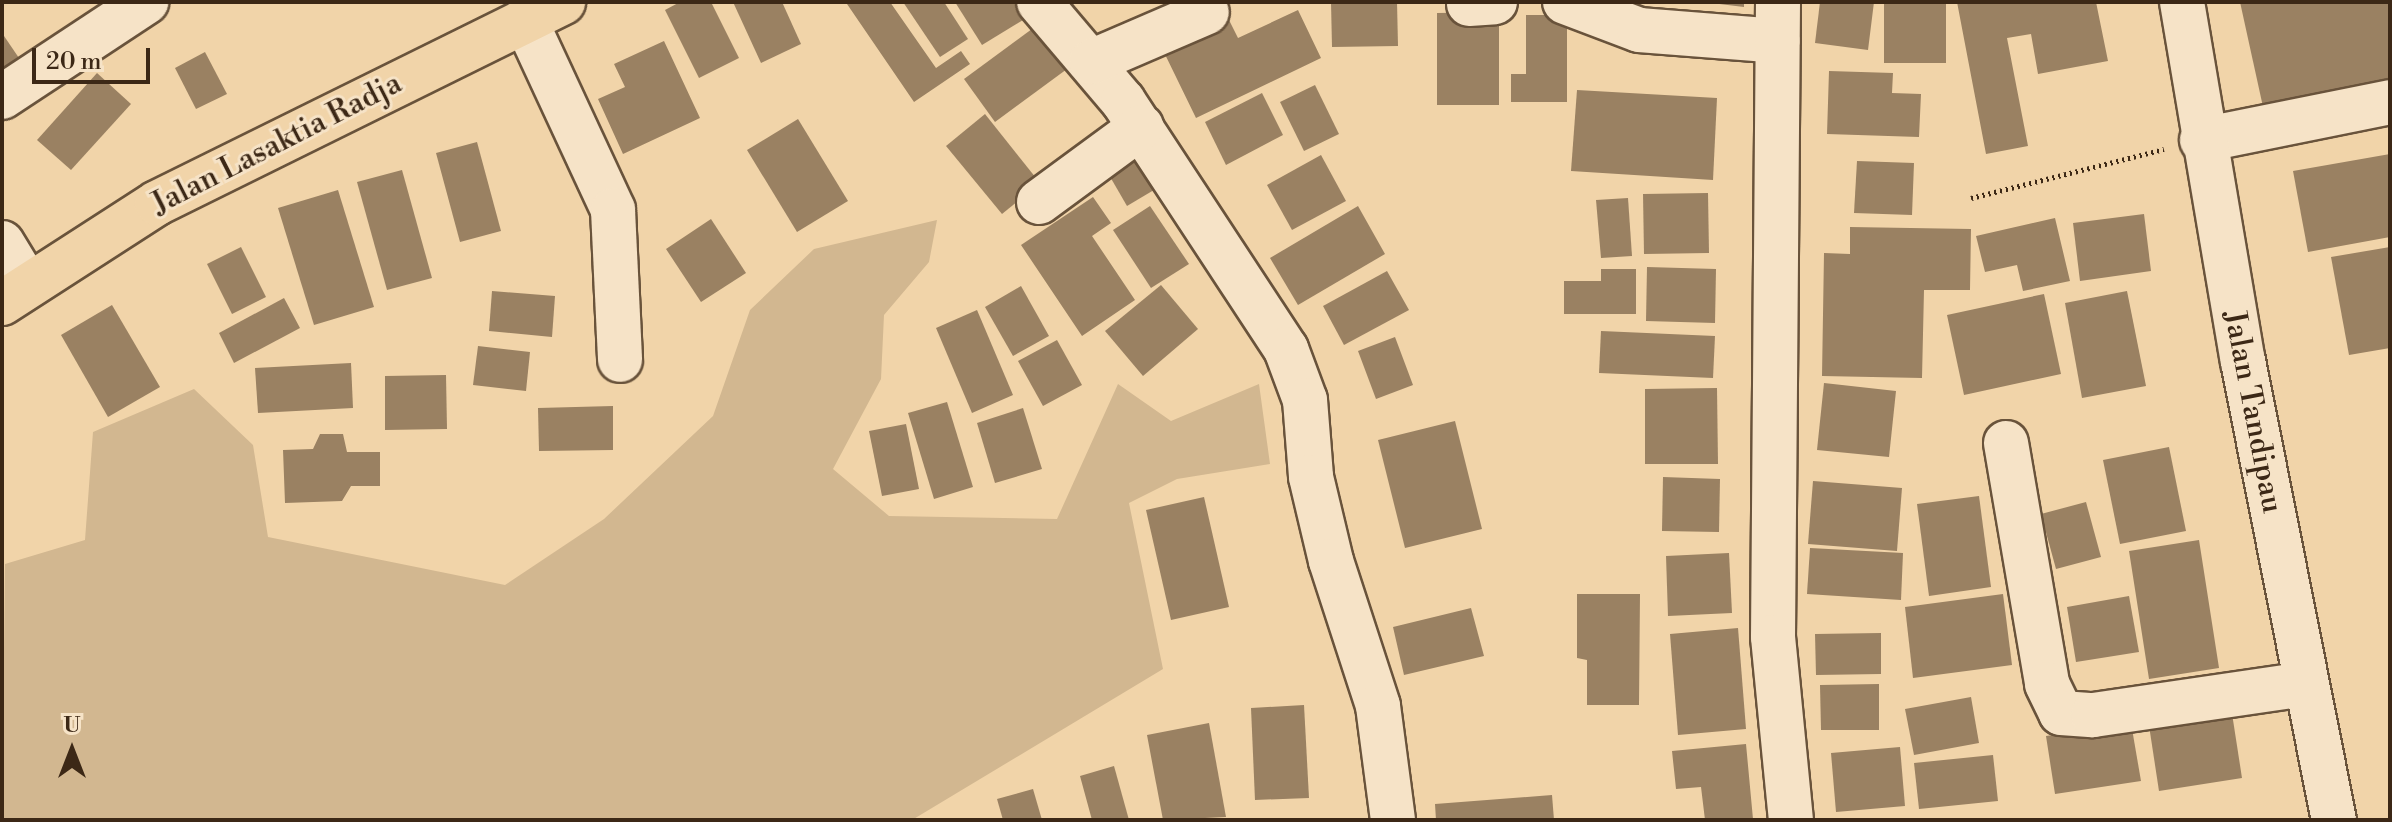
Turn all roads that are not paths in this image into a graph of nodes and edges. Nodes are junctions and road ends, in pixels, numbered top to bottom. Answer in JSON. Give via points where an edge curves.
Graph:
{"nodes":[{"id":1,"x":146,"y":2,"type":"edge"},
{"id":2,"x":1039,"y":2,"type":"edge"},
{"id":3,"x":1565,"y":2,"type":"edge"},
{"id":4,"x":2182,"y":2,"type":"edge"},
{"id":5,"x":544,"y":11,"type":"edge"},
{"id":6,"x":1207,"y":12,"type":"dead end"},
{"id":7,"x":1778,"y":21,"type":"edge"},
{"id":8,"x":1091,"y":62,"type":"junction"},
{"id":9,"x":2,"y":97,"type":"edge"},
{"id":10,"x":2390,"y":102,"type":"edge"},
{"id":11,"x":1141,"y":127,"type":"junction"},
{"id":12,"x":2202,"y":140,"type":"junction"},
{"id":13,"x":1039,"y":202,"type":"dead end"},
{"id":14,"x":2,"y":243,"type":"edge"},
{"id":15,"x":15,"y":294,"type":"edge"},
{"id":16,"x":620,"y":360,"type":"dead end"},
{"id":17,"x":2006,"y":443,"type":"dead end"},
{"id":18,"x":2306,"y":684,"type":"junction"},
{"id":19,"x":1393,"y":820,"type":"edge"},
{"id":20,"x":1791,"y":820,"type":"edge"},
{"id":21,"x":2334,"y":820,"type":"edge"}],
"edges":[{"from":1,"to":9,"type":"street"},
{"from":2,"to":8,"type":"street"},
{"from":3,"to":7,"type":"street","via":[[1639,30]]},
{"from":4,"to":12,"type":"street","name":"Jalan Tandipau"},
{"from":5,"to":15,"type":"highway","name":"Jalan Lasaktia Radja","via":[[157,203]]},
{"from":5,"to":16,"type":"street","via":[[613,210]]},
{"from":6,"to":8,"type":"street"},
{"from":7,"to":20,"type":"street","via":[[1772,577]]},
{"from":8,"to":11,"type":"street"},
{"from":10,"to":12,"type":"street"},
{"from":11,"to":13,"type":"street"},
{"from":11,"to":19,"type":"street","via":[[1295,372],[1331,561],[1378,706]]},
{"from":12,"to":18,"type":"street","name":"Jalan Tandipau"},
{"from":14,"to":15,"type":"street"},
{"from":17,"to":18,"type":"street","via":[[2047,684],[2061,713],[2093,715]]},
{"from":18,"to":21,"type":"street","name":"Jalan Tandipau"}]}
